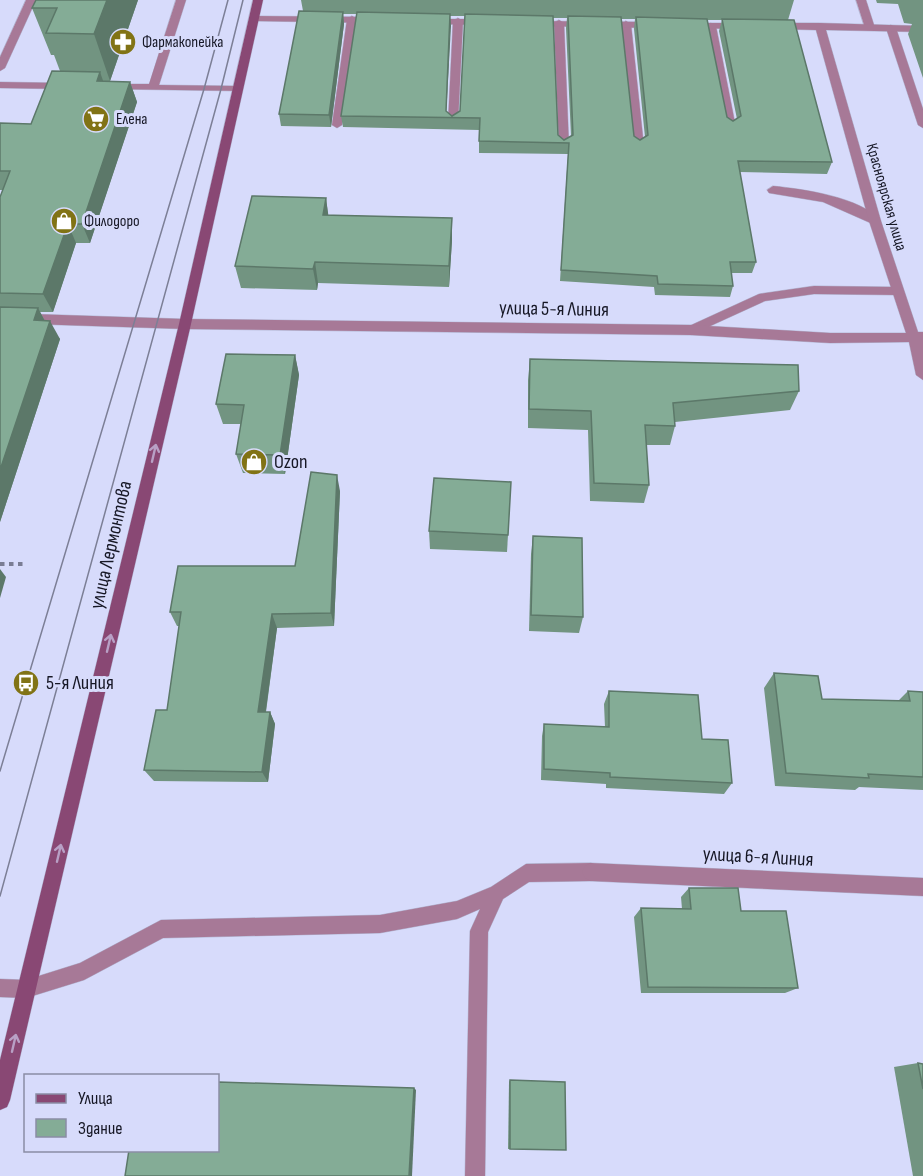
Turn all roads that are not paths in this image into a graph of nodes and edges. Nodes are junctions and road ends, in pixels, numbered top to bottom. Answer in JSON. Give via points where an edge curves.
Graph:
{"nodes":[{"id":1,"x":31,"y":0,"type":"edge"},
{"id":2,"x":181,"y":0,"type":"edge"},
{"id":3,"x":258,"y":0,"type":"edge"},
{"id":4,"x":861,"y":0,"type":"edge"},
{"id":5,"x":254,"y":18,"type":"junction"},
{"id":6,"x":352,"y":19,"type":"junction"},
{"id":7,"x":388,"y":20,"type":"edge"},
{"id":8,"x":423,"y":21,"type":"edge"},
{"id":9,"x":458,"y":21,"type":"junction"},
{"id":10,"x":492,"y":22,"type":"edge"},
{"id":11,"x":525,"y":22,"type":"edge"},
{"id":12,"x":558,"y":23,"type":"junction"},
{"id":13,"x":626,"y":24,"type":"junction"},
{"id":14,"x":711,"y":26,"type":"junction"},
{"id":15,"x":820,"y":26,"type":"junction"},
{"id":16,"x":870,"y":28,"type":"junction"},
{"id":17,"x":891,"y":28,"type":"junction"},
{"id":18,"x":923,"y":29,"type":"edge"},
{"id":19,"x":0,"y":68,"type":"edge"},
{"id":20,"x":0,"y":85,"type":"edge"},
{"id":21,"x":71,"y":86,"type":"edge"},
{"id":22,"x":106,"y":87,"type":"edge"},
{"id":23,"x":153,"y":88,"type":"junction"},
{"id":24,"x":238,"y":89,"type":"junction"},
{"id":25,"x":453,"y":123,"type":"edge"},
{"id":26,"x":337,"y":125,"type":"dead end"},
{"id":27,"x":923,"y":126,"type":"edge"},
{"id":28,"x":731,"y":128,"type":"edge"},
{"id":29,"x":564,"y":147,"type":"edge"},
{"id":30,"x":639,"y":147,"type":"edge"},
{"id":31,"x":773,"y":190,"type":"dead end"},
{"id":32,"x":875,"y":221,"type":"junction"},
{"id":33,"x":897,"y":291,"type":"junction"},
{"id":34,"x":0,"y":318,"type":"edge"},
{"id":35,"x":185,"y":324,"type":"junction"},
{"id":36,"x":691,"y":330,"type":"junction"},
{"id":37,"x":918,"y":338,"type":"edge"},
{"id":38,"x":923,"y":375,"type":"edge"},
{"id":39,"x":923,"y":887,"type":"edge"},
{"id":40,"x":497,"y":893,"type":"junction"},
{"id":41,"x":0,"y":988,"type":"edge"},
{"id":42,"x":26,"y":989,"type":"junction"},
{"id":43,"x":0,"y":1100,"type":"edge"},
{"id":44,"x":476,"y":1176,"type":"edge"}],
"edges":[{"from":1,"to":19,"type":"street"},
{"from":2,"to":23,"type":"street"},
{"from":3,"to":5,"type":"main road","name":"улица Лермонтова"},
{"from":4,"to":16,"type":"street"},
{"from":5,"to":6,"type":"street"},
{"from":5,"to":24,"type":"main road","name":"улица Лермонтова"},
{"from":6,"to":7,"type":"street"},
{"from":6,"to":26,"type":"street"},
{"from":8,"to":9,"type":"street"},
{"from":9,"to":10,"type":"street"},
{"from":9,"to":25,"type":"street"},
{"from":11,"to":12,"type":"street"},
{"from":12,"to":13,"type":"street"},
{"from":12,"to":29,"type":"street"},
{"from":13,"to":14,"type":"street"},
{"from":13,"to":30,"type":"street"},
{"from":14,"to":15,"type":"street"},
{"from":14,"to":28,"type":"street"},
{"from":15,"to":16,"type":"street"},
{"from":15,"to":32,"type":"street","name":"Красноярская улица"},
{"from":16,"to":17,"type":"street"},
{"from":17,"to":18,"type":"street"},
{"from":17,"to":27,"type":"street"},
{"from":20,"to":21,"type":"street"},
{"from":22,"to":23,"type":"street"},
{"from":23,"to":24,"type":"street"},
{"from":24,"to":35,"type":"main road","name":"улица Лермонтова"},
{"from":31,"to":32,"type":"street","via":[[832,200]]},
{"from":32,"to":33,"type":"street","name":"Красноярская улица"},
{"from":33,"to":36,"type":"street","via":[[814,290],[763,297]]},
{"from":33,"to":37,"type":"street","name":"Красноярская улица"},
{"from":34,"to":35,"type":"street","name":"улица 5-я Линия"},
{"from":35,"to":36,"type":"street","name":"улица 5-я Линия"},
{"from":42,"to":35,"type":"main road","name":"улица Лермонтова","one_way":true},
{"from":36,"to":37,"type":"street","name":"улица 5-я Линия","via":[[830,338]]},
{"from":37,"to":38,"type":"street","name":"Красноярская улица"},
{"from":39,"to":40,"type":"street","name":"улица 6-я Линия","via":[[591,872],[526,873]]},
{"from":40,"to":42,"type":"street","name":"улица 6-я Линия","via":[[457,910],[380,924],[161,929],[84,971]]},
{"from":40,"to":44,"type":"street","via":[[479,931]]},
{"from":41,"to":42,"type":"street","name":"улица 6-я Линия"},
{"from":43,"to":42,"type":"main road","name":"улица Лермонтова","one_way":true}]}
